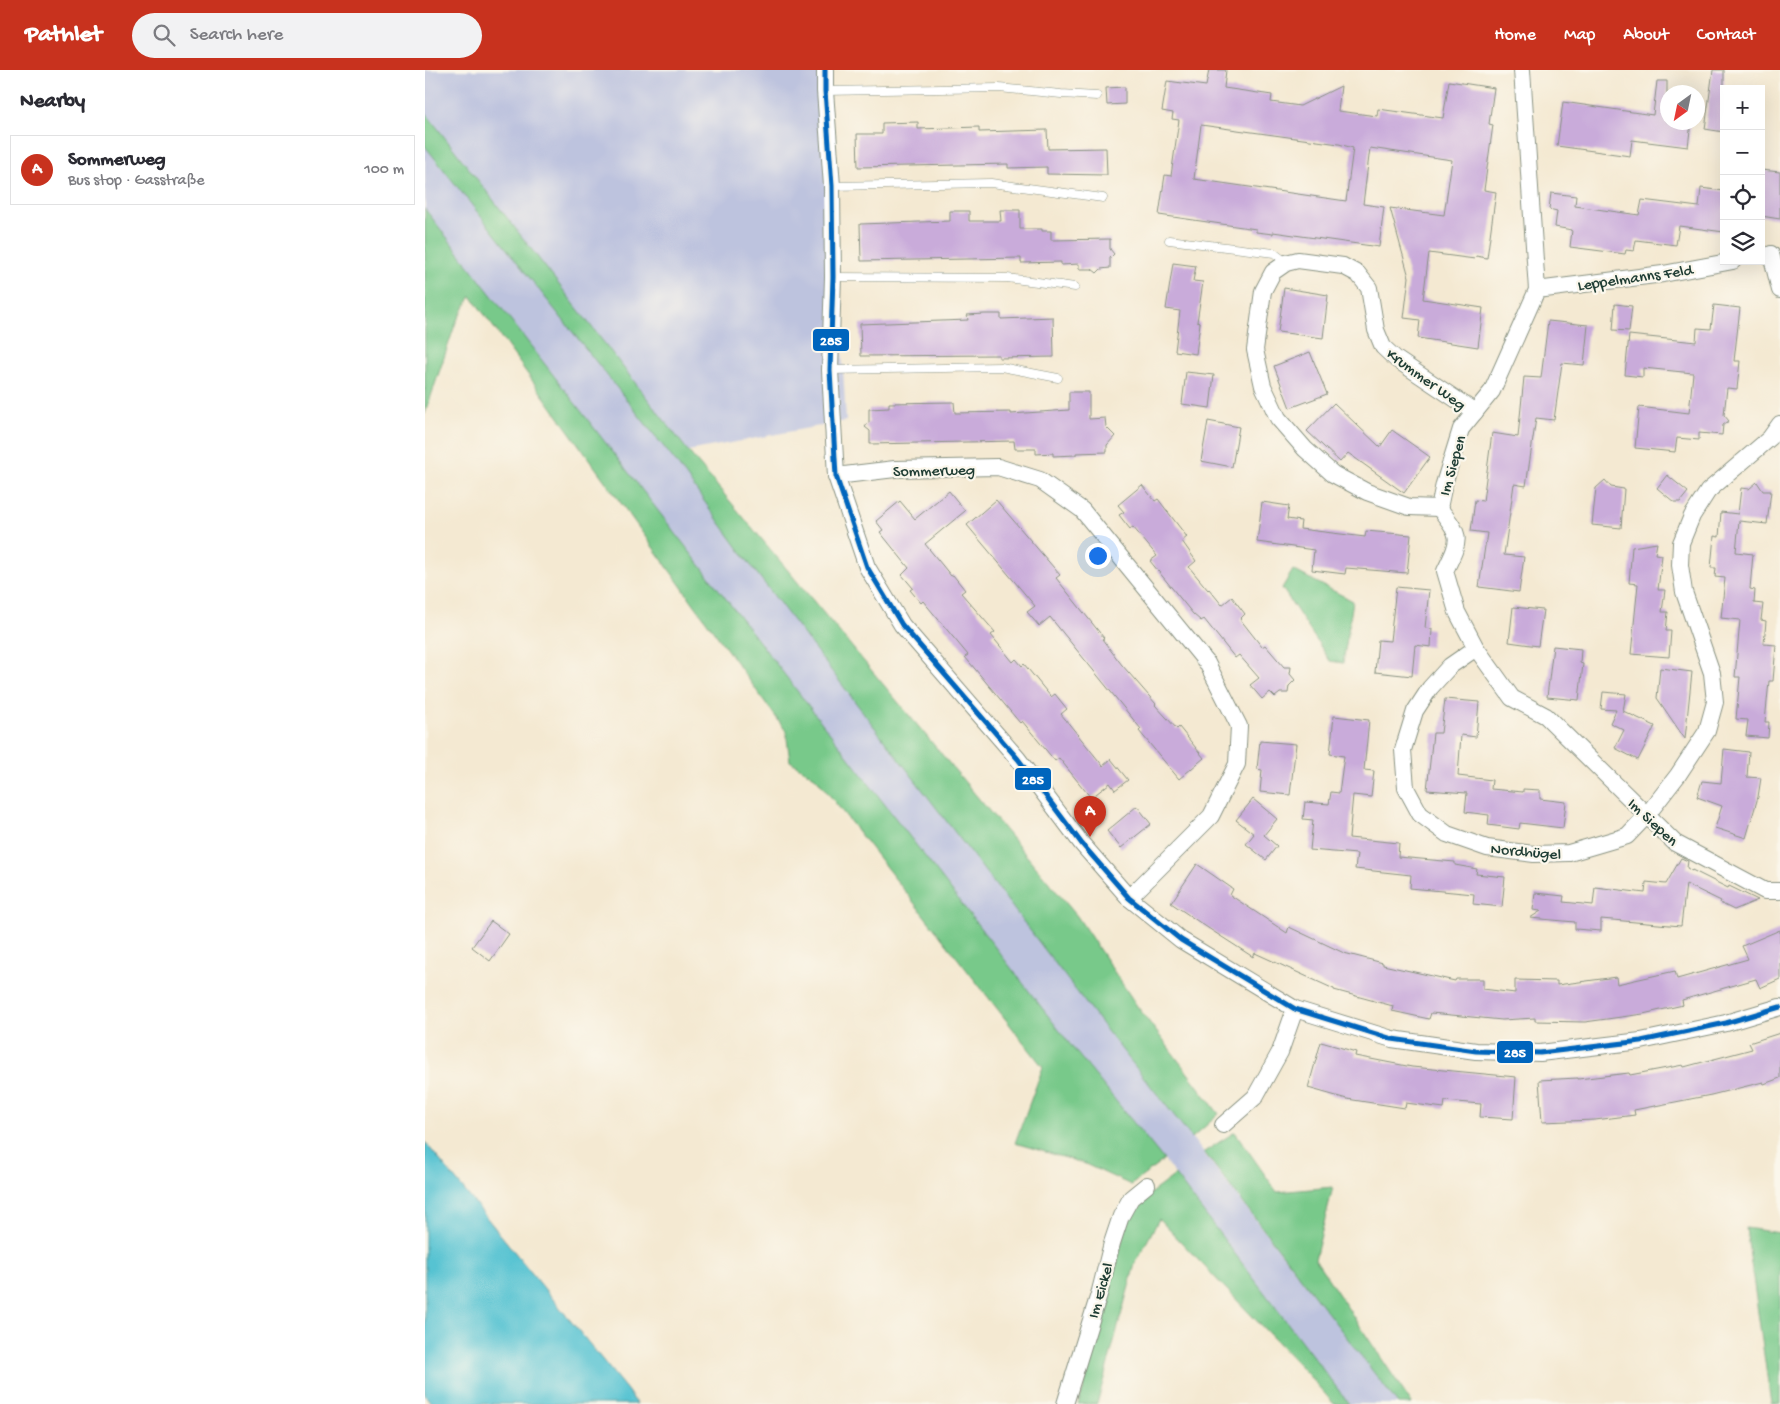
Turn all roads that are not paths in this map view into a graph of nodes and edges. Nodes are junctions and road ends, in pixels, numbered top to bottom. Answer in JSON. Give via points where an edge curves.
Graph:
{"nodes":[{"id":1,"x":825,"y":70,"type":"edge"},
{"id":2,"x":1522,"y":70,"type":"edge"},
{"id":3,"x":825,"y":90,"type":"junction"},
{"id":4,"x":1097,"y":96,"type":"dead end"},
{"id":5,"x":832,"y":186,"type":"junction"},
{"id":6,"x":1103,"y":198,"type":"dead end"},
{"id":7,"x":1169,"y":240,"type":"dead end"},
{"id":8,"x":1771,"y":254,"type":"edge"},
{"id":9,"x":1286,"y":263,"type":"junction"},
{"id":10,"x":1720,"y":263,"type":"edge"},
{"id":11,"x":833,"y":277,"type":"junction"},
{"id":12,"x":1075,"y":287,"type":"dead end"},
{"id":13,"x":1537,"y":290,"type":"junction"},
{"id":14,"x":1780,"y":290,"type":"edge"},
{"id":15,"x":830,"y":370,"type":"junction"},
{"id":16,"x":1058,"y":378,"type":"dead end"},
{"id":17,"x":1475,"y":412,"type":"junction"},
{"id":18,"x":1780,"y":424,"type":"edge"},
{"id":19,"x":836,"y":476,"type":"junction"},
{"id":20,"x":1439,"y":508,"type":"junction"},
{"id":21,"x":1476,"y":648,"type":"junction"},
{"id":22,"x":1647,"y":815,"type":"junction"},
{"id":23,"x":1780,"y":891,"type":"edge"},
{"id":24,"x":1129,"y":898,"type":"junction"},
{"id":25,"x":1780,"y":1007,"type":"edge"},
{"id":26,"x":1295,"y":1009,"type":"junction"},
{"id":27,"x":1223,"y":1125,"type":"dead end"},
{"id":28,"x":1147,"y":1185,"type":"dead end"},
{"id":29,"x":1065,"y":1404,"type":"edge"}],
"edges":[{"from":1,"to":3,"type":"street"},
{"from":2,"to":13,"type":"street","name":"Im Siepen"},
{"from":3,"to":4,"type":"lane","via":[[999,88]]},
{"from":3,"to":5,"type":"street"},
{"from":5,"to":6,"type":"lane","via":[[991,183]]},
{"from":5,"to":11,"type":"street"},
{"from":7,"to":9,"type":"lane","via":[[1274,253]]},
{"from":8,"to":14,"type":"street"},
{"from":9,"to":17,"type":"street","name":"Krummer Weg","via":[[1299,260],[1343,266],[1359,274],[1369,288],[1376,330],[1383,347]]},
{"from":9,"to":20,"type":"street","via":[[1273,272],[1263,291],[1255,350],[1263,386],[1278,418],[1333,474],[1367,492],[1409,507]]},
{"from":10,"to":13,"type":"street","name":"Leppelmanns Feld"},
{"from":11,"to":12,"type":"lane","via":[[1007,278]]},
{"from":11,"to":15,"type":"street"},
{"from":13,"to":17,"type":"street","name":"Im Siepen","via":[[1492,391]]},
{"from":15,"to":16,"type":"lane","via":[[1001,366]]},
{"from":15,"to":19,"type":"street"},
{"from":17,"to":20,"type":"street","name":"Im Siepen","via":[[1461,429]]},
{"from":18,"to":22,"type":"street","name":"Nordhügel","via":[[1770,438],[1708,491],[1692,516],[1681,543],[1684,592],[1712,673],[1715,702],[1707,730]]},
{"from":19,"to":24,"type":"street","via":[[867,567],[902,625],[1018,759],[1082,844]]},
{"from":19,"to":24,"type":"street","name":"Sommerweg","via":[[895,468],[998,468],[1040,480],[1082,510],[1207,663],[1239,726],[1237,764],[1211,816]]},
{"from":20,"to":21,"type":"street","name":"Im Siepen","via":[[1456,529],[1457,546],[1445,571],[1457,612]]},
{"from":21,"to":22,"type":"street","name":"Im Siepen","via":[[1512,698],[1546,716]]},
{"from":21,"to":22,"type":"street","name":"Nordhügel","via":[[1450,666],[1415,710],[1403,750],[1406,788],[1419,814],[1447,834],[1487,848],[1534,854],[1569,854],[1627,836]]},
{"from":22,"to":23,"type":"street","name":"Im Siepen","via":[[1675,843],[1765,891]]},
{"from":24,"to":26,"type":"street","via":[[1181,940]]},
{"from":25,"to":26,"type":"street","via":[[1727,1023],[1641,1040],[1540,1053],[1477,1051],[1392,1039]]},
{"from":26,"to":27,"type":"street","via":[[1280,1052],[1255,1097]]},
{"from":28,"to":29,"type":"street","name":"Im Eickel","via":[[1131,1198],[1121,1216]]}]}
